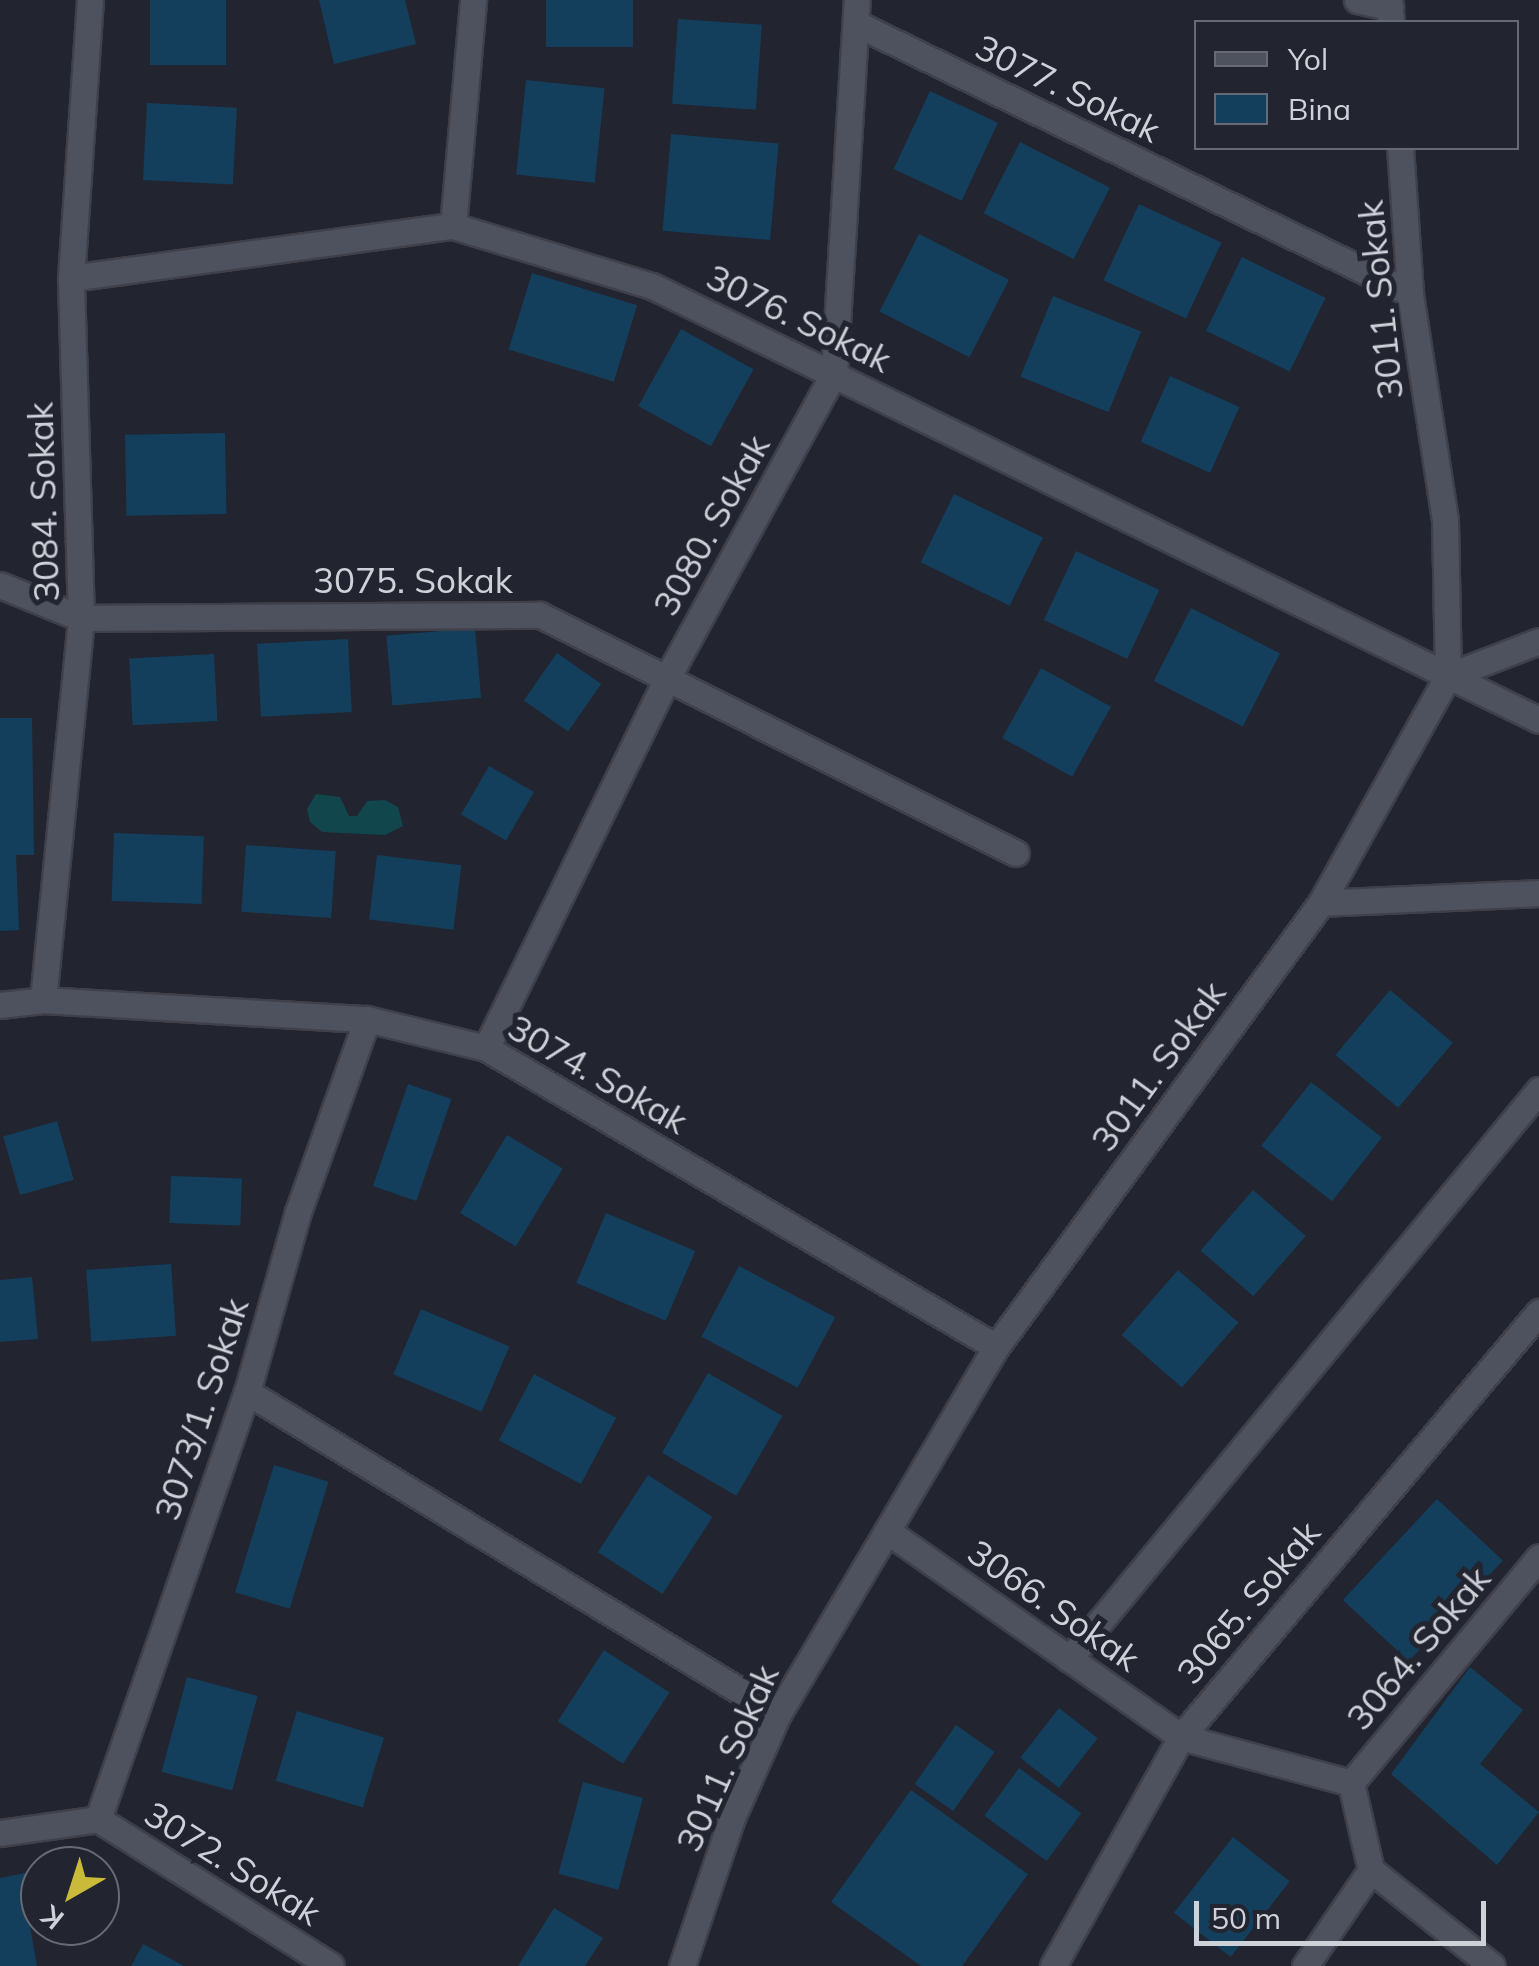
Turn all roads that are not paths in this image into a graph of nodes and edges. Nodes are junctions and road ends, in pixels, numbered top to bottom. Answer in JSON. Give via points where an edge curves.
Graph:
{"nodes":[{"id":1,"x":90,"y":0,"type":"edge"},
{"id":2,"x":473,"y":0,"type":"edge"},
{"id":3,"x":1357,"y":0,"type":"edge"},
{"id":4,"x":1390,"y":10,"type":"edge"},
{"id":5,"x":857,"y":12,"type":"edge"},
{"id":6,"x":1400,"y":150,"type":"edge"},
{"id":7,"x":453,"y":226,"type":"junction"},
{"id":8,"x":72,"y":278,"type":"junction"},
{"id":9,"x":1410,"y":292,"type":"junction"},
{"id":10,"x":834,"y":373,"type":"junction"},
{"id":11,"x":0,"y":586,"type":"edge"},
{"id":12,"x":81,"y":618,"type":"junction"},
{"id":13,"x":1539,"y":642,"type":"edge"},
{"id":14,"x":1448,"y":676,"type":"junction"},
{"id":15,"x":666,"y":680,"type":"junction"},
{"id":16,"x":1539,"y":720,"type":"edge"},
{"id":17,"x":1016,"y":853,"type":"dead end"},
{"id":18,"x":1539,"y":893,"type":"edge"},
{"id":19,"x":1322,"y":902,"type":"junction"},
{"id":20,"x":43,"y":1000,"type":"junction"},
{"id":21,"x":0,"y":1006,"type":"edge"},
{"id":22,"x":367,"y":1018,"type":"junction"},
{"id":23,"x":486,"y":1048,"type":"junction"},
{"id":24,"x":1539,"y":1090,"type":"edge"},
{"id":25,"x":1539,"y":1312,"type":"edge"},
{"id":26,"x":996,"y":1347,"type":"junction"},
{"id":27,"x":248,"y":1392,"type":"junction"},
{"id":28,"x":887,"y":1531,"type":"junction"},
{"id":29,"x":1539,"y":1558,"type":"edge"},
{"id":30,"x":1069,"y":1659,"type":"junction"},
{"id":31,"x":778,"y":1714,"type":"junction"},
{"id":32,"x":1181,"y":1737,"type":"junction"},
{"id":33,"x":1351,"y":1784,"type":"junction"},
{"id":34,"x":98,"y":1820,"type":"junction"},
{"id":35,"x":0,"y":1833,"type":"edge"},
{"id":36,"x":1371,"y":1870,"type":"junction"},
{"id":37,"x":330,"y":1966,"type":"edge"},
{"id":38,"x":682,"y":1966,"type":"edge"},
{"id":39,"x":1053,"y":1966,"type":"edge"},
{"id":40,"x":1306,"y":1966,"type":"edge"},
{"id":41,"x":1492,"y":1966,"type":"edge"}],
"edges":[{"from":1,"to":8,"type":"street","name":"3084. Sokak"},
{"from":2,"to":7,"type":"street"},
{"from":3,"to":4,"type":"street"},
{"from":5,"to":9,"type":"street","name":"3077. Sokak"},
{"from":5,"to":10,"type":"street","name":"3080. Sokak"},
{"from":6,"to":9,"type":"street","name":"3011. Sokak"},
{"from":7,"to":8,"type":"street","name":"3076. Sokak"},
{"from":7,"to":10,"type":"street","name":"3076. Sokak","via":[[652,286]]},
{"from":8,"to":12,"type":"street","name":"3084. Sokak"},
{"from":9,"to":14,"type":"street","name":"3011. Sokak","via":[[1445,520]]},
{"from":10,"to":14,"type":"street","name":"3076. Sokak"},
{"from":10,"to":15,"type":"street","name":"3080. Sokak"},
{"from":11,"to":12,"type":"street","name":"3075. Sokak"},
{"from":12,"to":15,"type":"street","name":"3075. Sokak","via":[[540,615]]},
{"from":12,"to":20,"type":"street","name":"3084. Sokak"},
{"from":13,"to":14,"type":"street"},
{"from":14,"to":16,"type":"street","name":"3076. Sokak"},
{"from":14,"to":19,"type":"street","name":"3011. Sokak"},
{"from":15,"to":17,"type":"street","name":"3075. Sokak"},
{"from":15,"to":23,"type":"street","name":"3080. Sokak"},
{"from":18,"to":19,"type":"street"},
{"from":19,"to":26,"type":"street","name":"3011. Sokak"},
{"from":20,"to":21,"type":"street","name":"3074. Sokak"},
{"from":20,"to":22,"type":"street","name":"3074. Sokak"},
{"from":22,"to":23,"type":"street","name":"3074. Sokak"},
{"from":22,"to":27,"type":"street","name":"3073/1. Sokak","via":[[298,1212]]},
{"from":23,"to":26,"type":"street","name":"3074. Sokak"},
{"from":24,"to":30,"type":"street"},
{"from":25,"to":32,"type":"street","name":"3065. Sokak"},
{"from":26,"to":28,"type":"street","name":"3011. Sokak"},
{"from":27,"to":31,"type":"street"},
{"from":27,"to":34,"type":"street","name":"3073/1. Sokak"},
{"from":28,"to":30,"type":"street","name":"3066. Sokak"},
{"from":28,"to":31,"type":"street","name":"3011. Sokak"},
{"from":29,"to":33,"type":"street","name":"3064. Sokak"},
{"from":30,"to":32,"type":"street","name":"3066. Sokak"},
{"from":31,"to":38,"type":"street","name":"3011. Sokak","via":[[731,1820]]},
{"from":32,"to":33,"type":"street","name":"3066. Sokak"},
{"from":32,"to":39,"type":"street","name":"3065. Sokak"},
{"from":33,"to":36,"type":"street"},
{"from":34,"to":35,"type":"street"},
{"from":34,"to":37,"type":"street","name":"3072. Sokak"},
{"from":36,"to":40,"type":"street"},
{"from":36,"to":41,"type":"street"}]}
